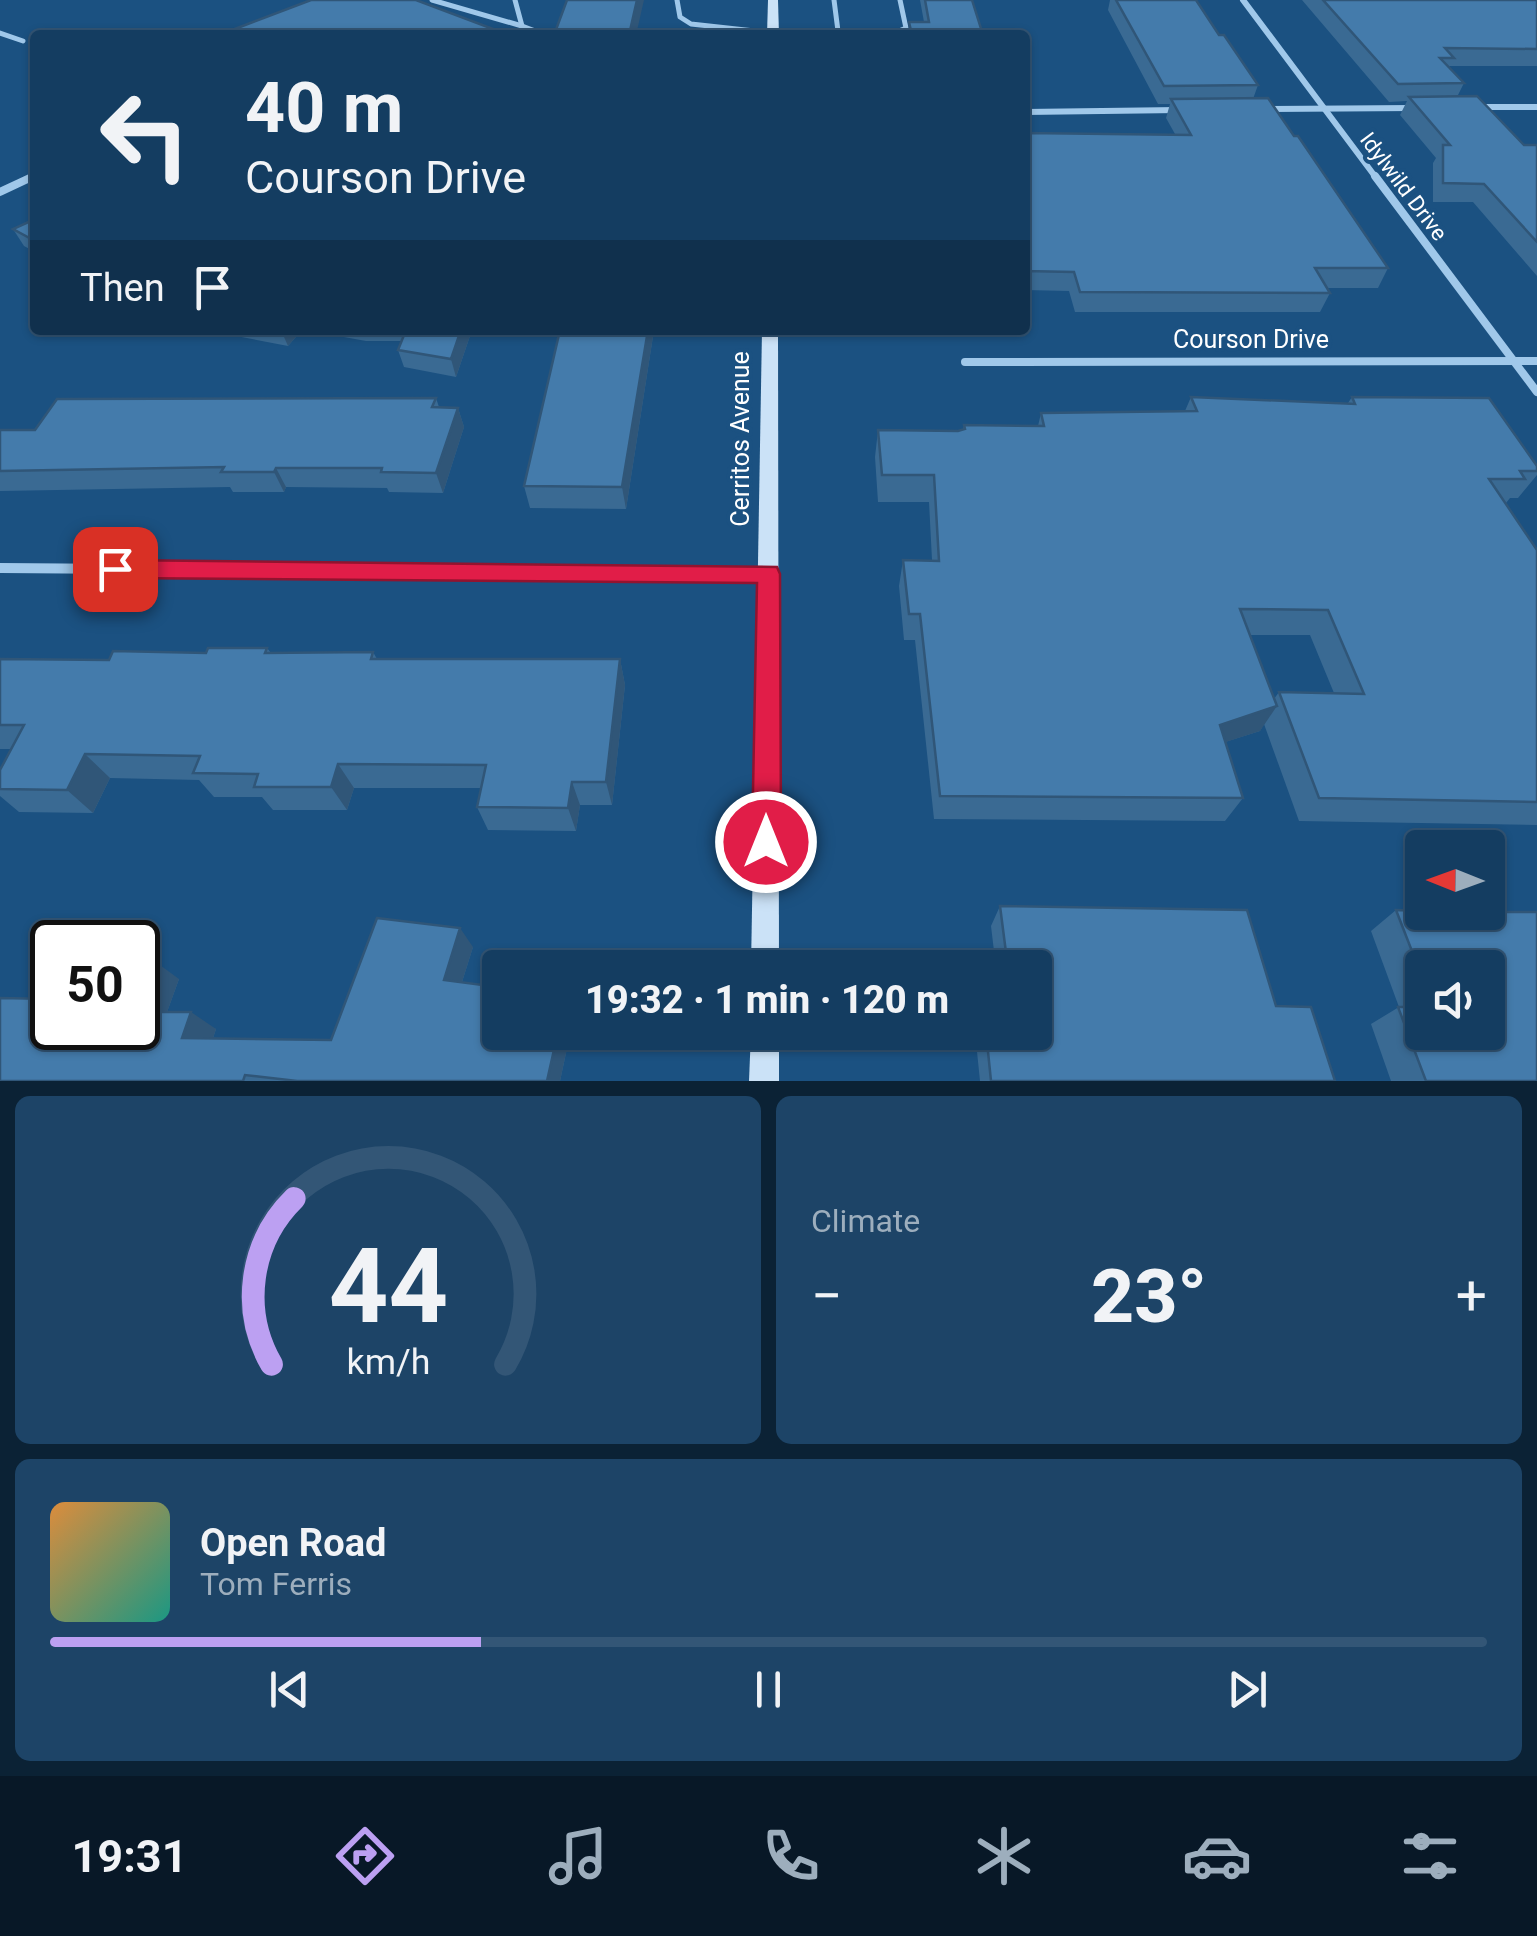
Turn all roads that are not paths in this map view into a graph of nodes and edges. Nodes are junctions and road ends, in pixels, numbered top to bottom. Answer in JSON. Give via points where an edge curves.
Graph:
{"nodes":[{"id":1,"x":432,"y":0,"type":"edge"},
{"id":2,"x":515,"y":0,"type":"edge"},
{"id":3,"x":677,"y":0,"type":"edge"},
{"id":4,"x":773,"y":0,"type":"edge"},
{"id":5,"x":834,"y":0,"type":"edge"},
{"id":6,"x":900,"y":0,"type":"edge"},
{"id":7,"x":1243,"y":0,"type":"edge"},
{"id":8,"x":522,"y":26,"type":"junction"},
{"id":9,"x":533,"y":30,"type":"edge"},
{"id":10,"x":740,"y":30,"type":"edge"},
{"id":11,"x":773,"y":30,"type":"edge"},
{"id":12,"x":838,"y":30,"type":"edge"},
{"id":13,"x":861,"y":30,"type":"edge"},
{"id":14,"x":0,"y":33,"type":"edge"},
{"id":15,"x":24,"y":41,"type":"dead end"},
{"id":16,"x":1537,"y":107,"type":"edge"},
{"id":17,"x":1421,"y":108,"type":"edge"},
{"id":18,"x":1460,"y":108,"type":"edge"},
{"id":19,"x":1324,"y":109,"type":"junction"},
{"id":20,"x":1185,"y":110,"type":"edge"},
{"id":21,"x":1264,"y":110,"type":"edge"},
{"id":22,"x":1030,"y":112,"type":"edge"},
{"id":23,"x":30,"y":178,"type":"edge"},
{"id":24,"x":0,"y":192,"type":"edge"},
{"id":25,"x":770,"y":335,"type":"edge"},
{"id":26,"x":1514,"y":361,"type":"junction"},
{"id":27,"x":1537,"y":361,"type":"edge"},
{"id":28,"x":966,"y":362,"type":"dead end"},
{"id":29,"x":1537,"y":392,"type":"edge"},
{"id":30,"x":0,"y":568,"type":"edge"},
{"id":31,"x":768,"y":574,"type":"junction"},
{"id":32,"x":765,"y":950,"type":"edge"},
{"id":33,"x":765,"y":1050,"type":"edge"},
{"id":34,"x":764,"y":1081,"type":"edge"}],
"edges":[{"from":1,"to":8,"type":"lane"},
{"from":2,"to":8,"type":"lane"},
{"from":3,"to":10,"type":"lane","via":[[676,10],[691,24]]},
{"from":4,"to":11,"type":"main road"},
{"from":5,"to":12,"type":"lane"},
{"from":6,"to":13,"type":"lane","via":[[906,28]]},
{"from":7,"to":19,"type":"street","name":"Idylwild Drive"},
{"from":8,"to":9,"type":"lane"},
{"from":14,"to":15,"type":"lane"},
{"from":16,"to":18,"type":"street"},
{"from":17,"to":19,"type":"street"},
{"from":19,"to":21,"type":"street"},
{"from":19,"to":26,"type":"street","name":"Idylwild Drive"},
{"from":20,"to":22,"type":"street"},
{"from":23,"to":24,"type":"street"},
{"from":25,"to":31,"type":"main road","name":"Cerritos Avenue"},
{"from":26,"to":27,"type":"street","name":"Courson Drive"},
{"from":26,"to":28,"type":"street","name":"Courson Drive"},
{"from":26,"to":29,"type":"street","name":"Idylwild Drive"},
{"from":30,"to":31,"type":"street"},
{"from":31,"to":32,"type":"main road","name":"Cerritos Avenue"},
{"from":33,"to":34,"type":"main road"}]}
